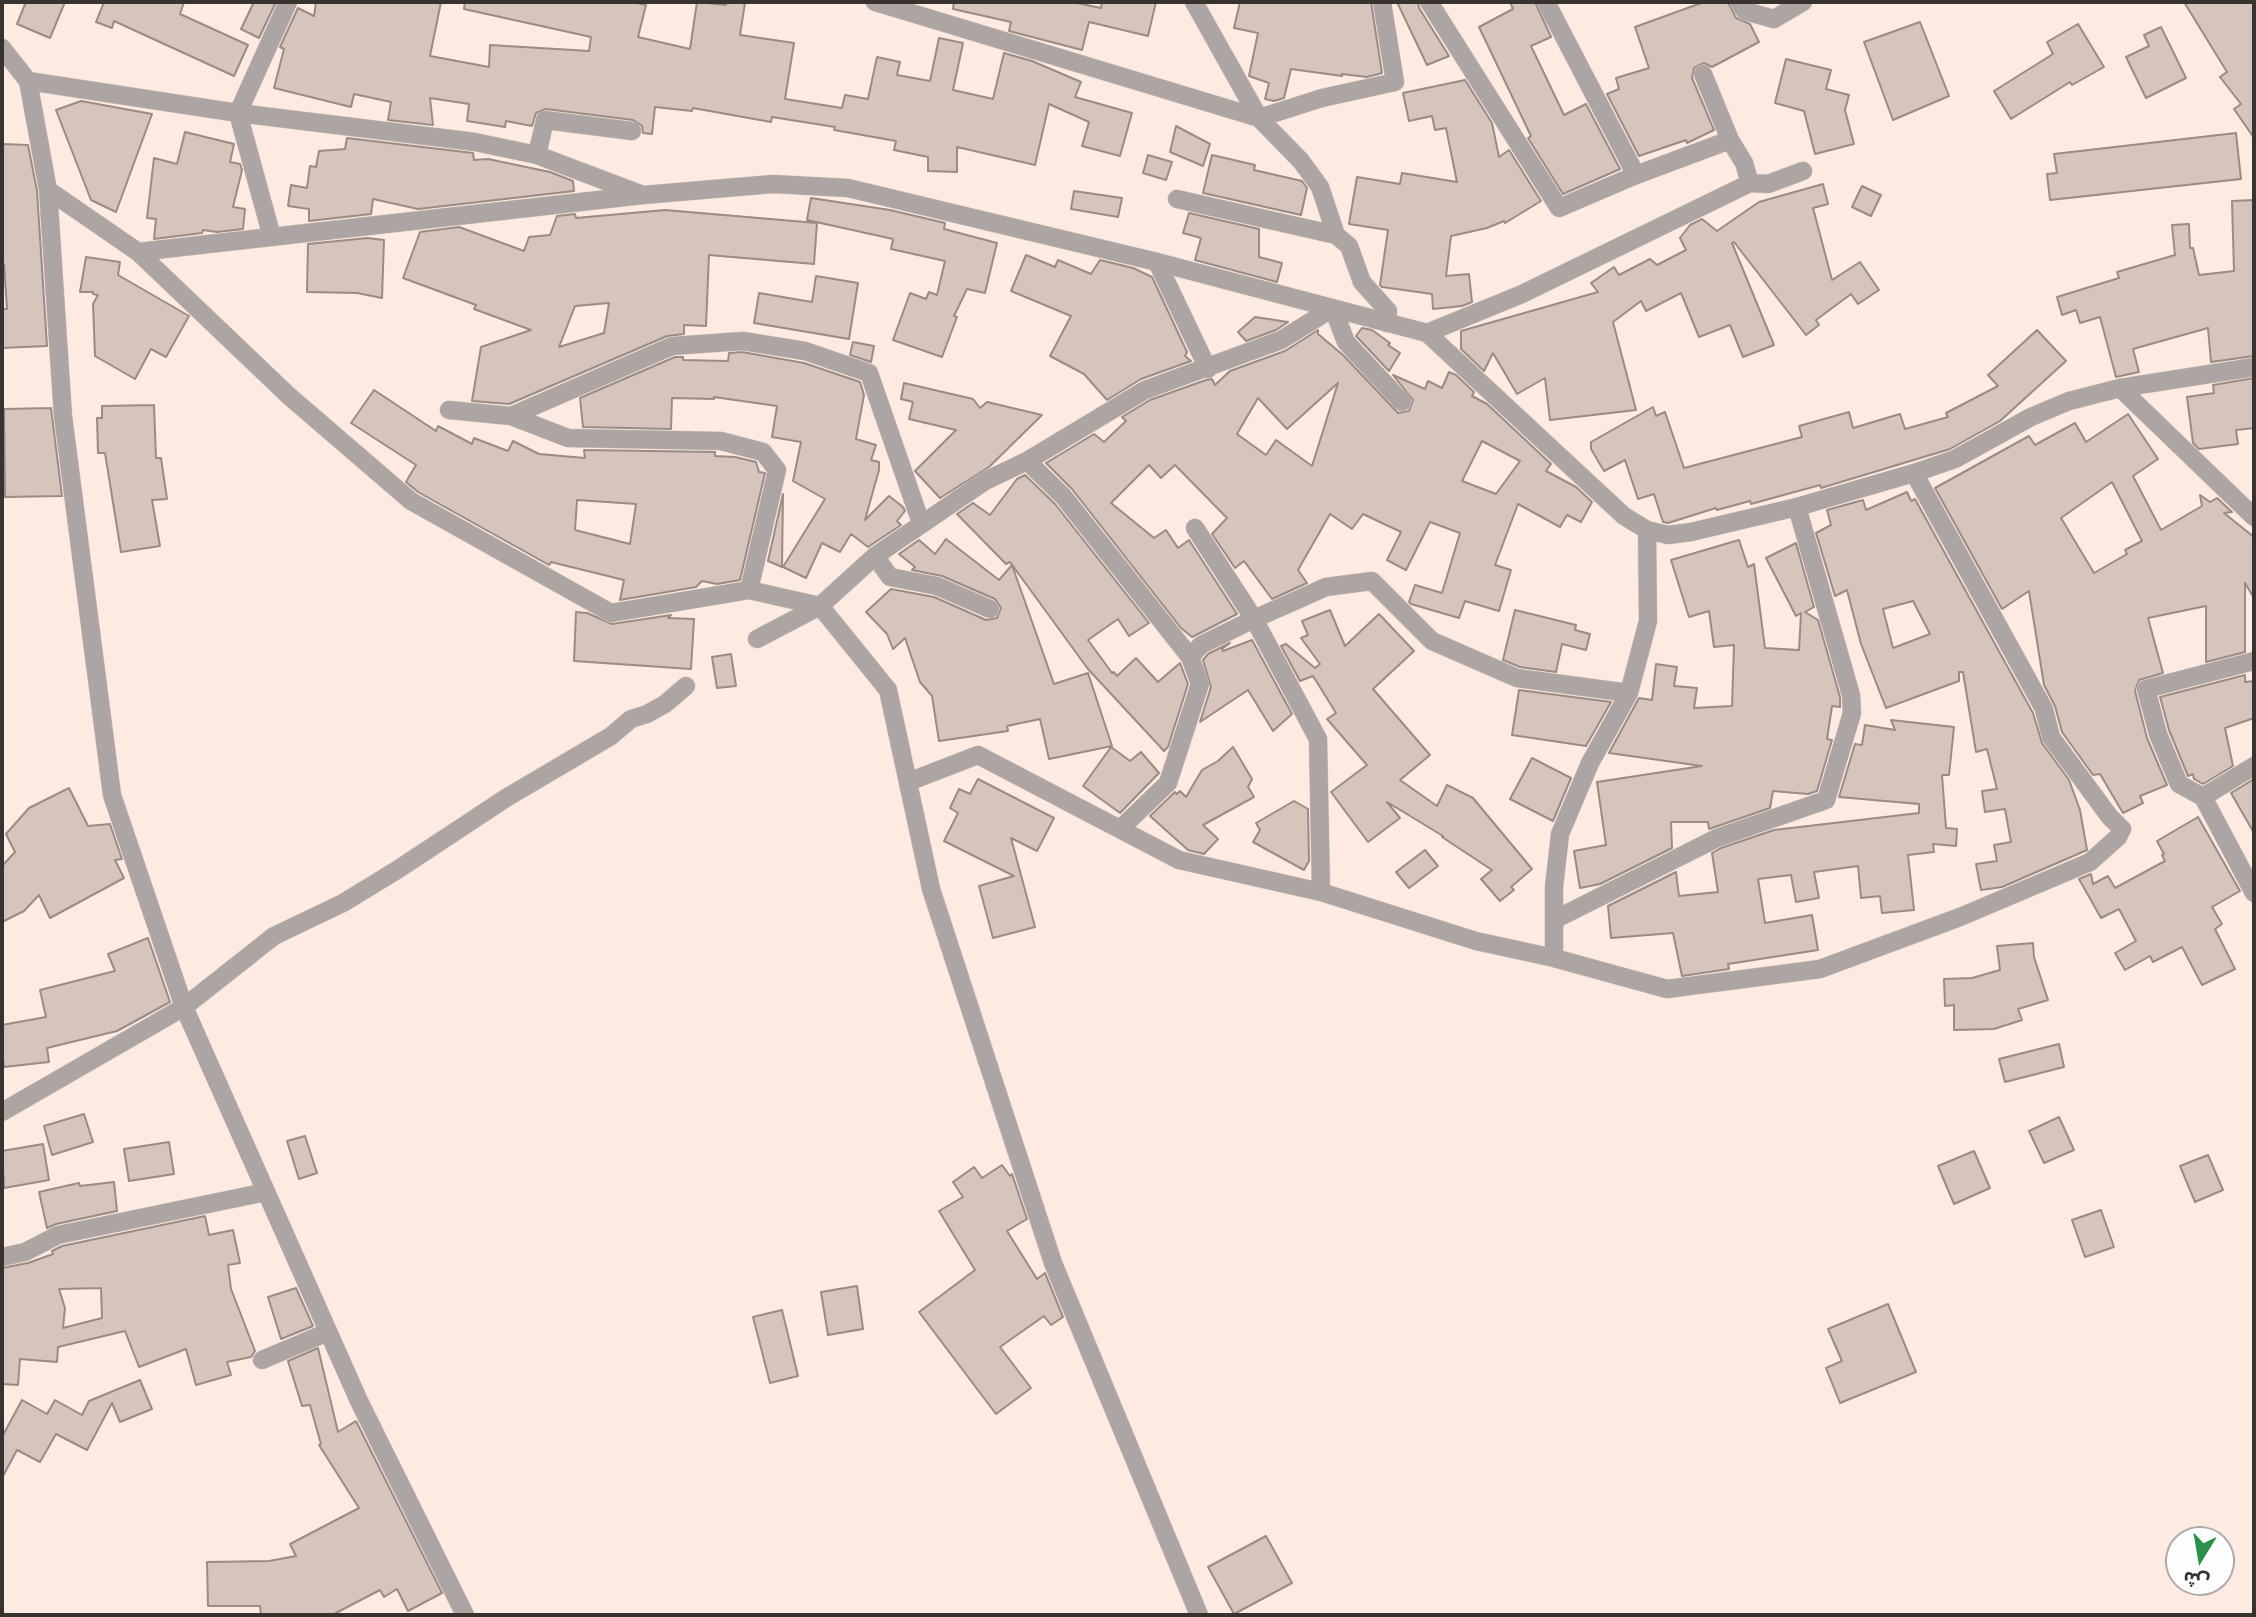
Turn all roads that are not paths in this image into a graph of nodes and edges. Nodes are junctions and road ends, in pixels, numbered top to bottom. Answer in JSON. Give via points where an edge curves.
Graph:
{"nodes":[{"id":1,"x":288,"y":2,"type":"edge"},
{"id":2,"x":875,"y":2,"type":"edge"},
{"id":3,"x":1194,"y":2,"type":"edge"},
{"id":4,"x":1382,"y":2,"type":"edge"},
{"id":5,"x":1429,"y":2,"type":"edge"},
{"id":6,"x":1546,"y":2,"type":"edge"},
{"id":7,"x":1739,"y":2,"type":"edge"},
{"id":8,"x":1803,"y":2,"type":"edge"},
{"id":9,"x":2,"y":48,"type":"edge"},
{"id":10,"x":1703,"y":75,"type":"dead end"},
{"id":11,"x":28,"y":81,"type":"junction"},
{"id":12,"x":238,"y":113,"type":"junction"},
{"id":13,"x":1259,"y":118,"type":"junction"},
{"id":14,"x":632,"y":131,"type":"dead end"},
{"id":15,"x":1730,"y":140,"type":"junction"},
{"id":16,"x":537,"y":155,"type":"junction"},
{"id":17,"x":1803,"y":171,"type":"dead end"},
{"id":18,"x":1636,"y":175,"type":"junction"},
{"id":19,"x":1750,"y":183,"type":"junction"},
{"id":20,"x":48,"y":190,"type":"junction"},
{"id":21,"x":643,"y":195,"type":"junction"},
{"id":22,"x":1177,"y":199,"type":"dead end"},
{"id":23,"x":1336,"y":235,"type":"junction"},
{"id":24,"x":272,"y":237,"type":"junction"},
{"id":25,"x":138,"y":252,"type":"junction"},
{"id":26,"x":1157,"y":262,"type":"junction"},
{"id":27,"x":1333,"y":309,"type":"junction"},
{"id":28,"x":1387,"y":323,"type":"junction"},
{"id":29,"x":1427,"y":333,"type":"junction"},
{"id":30,"x":2254,"y":367,"type":"edge"},
{"id":31,"x":1208,"y":369,"type":"junction"},
{"id":32,"x":2120,"y":388,"type":"junction"},
{"id":33,"x":1402,"y":402,"type":"dead end"},
{"id":34,"x":449,"y":410,"type":"dead end"},
{"id":35,"x":511,"y":416,"type":"junction"},
{"id":36,"x":1027,"y":461,"type":"junction"},
{"id":37,"x":1914,"y":473,"type":"junction"},
{"id":38,"x":1797,"y":507,"type":"junction"},
{"id":39,"x":2254,"y":517,"type":"edge"},
{"id":40,"x":921,"y":523,"type":"junction"},
{"id":41,"x":1195,"y":528,"type":"dead end"},
{"id":42,"x":1647,"y":530,"type":"junction"},
{"id":43,"x":875,"y":556,"type":"junction"},
{"id":44,"x":749,"y":590,"type":"junction"},
{"id":45,"x":820,"y":606,"type":"junction"},
{"id":46,"x":990,"y":609,"type":"dead end"},
{"id":47,"x":1254,"y":618,"type":"junction"},
{"id":48,"x":757,"y":639,"type":"dead end"},
{"id":49,"x":1191,"y":657,"type":"junction"},
{"id":50,"x":2254,"y":661,"type":"edge"},
{"id":51,"x":686,"y":686,"type":"dead end"},
{"id":52,"x":1629,"y":693,"type":"junction"},
{"id":53,"x":2254,"y":766,"type":"edge"},
{"id":54,"x":908,"y":782,"type":"junction"},
{"id":55,"x":2203,"y":797,"type":"junction"},
{"id":56,"x":1120,"y":829,"type":"junction"},
{"id":57,"x":1321,"y":892,"type":"junction"},
{"id":58,"x":2254,"y":893,"type":"edge"},
{"id":59,"x":1554,"y":919,"type":"junction"},
{"id":60,"x":1554,"y":958,"type":"junction"},
{"id":61,"x":184,"y":1007,"type":"junction"},
{"id":62,"x":2,"y":1112,"type":"edge"},
{"id":63,"x":266,"y":1192,"type":"junction"},
{"id":64,"x":2,"y":1257,"type":"edge"},
{"id":65,"x":328,"y":1332,"type":"junction"},
{"id":66,"x":262,"y":1360,"type":"dead end"},
{"id":67,"x":465,"y":1615,"type":"edge"},
{"id":68,"x":1199,"y":1615,"type":"edge"}],
"edges":[{"from":1,"to":12,"type":"street"},
{"from":2,"to":13,"type":"street"},
{"from":3,"to":13,"type":"street"},
{"from":4,"to":13,"type":"street","via":[[1395,82]]},
{"from":5,"to":18,"type":"street","via":[[1559,208]]},
{"from":6,"to":18,"type":"street"},
{"from":7,"to":8,"type":"street","via":[[1745,11],[1774,19]]},
{"from":9,"to":11,"type":"street"},
{"from":10,"to":15,"type":"street"},
{"from":11,"to":12,"type":"street"},
{"from":11,"to":20,"type":"street"},
{"from":12,"to":16,"type":"street","via":[[475,142]]},
{"from":12,"to":24,"type":"street"},
{"from":13,"to":23,"type":"street","via":[[1320,187]]},
{"from":14,"to":16,"type":"street","via":[[545,120]]},
{"from":15,"to":18,"type":"street"},
{"from":15,"to":19,"type":"street"},
{"from":16,"to":21,"type":"street"},
{"from":17,"to":19,"type":"street","via":[[1768,184]]},
{"from":19,"to":29,"type":"street","via":[[1522,294]]},
{"from":20,"to":25,"type":"street"},
{"from":20,"to":61,"type":"street","via":[[63,416],[112,795]]},
{"from":21,"to":24,"type":"street"},
{"from":21,"to":26,"type":"street","via":[[774,184],[848,188]]},
{"from":22,"to":23,"type":"street"},
{"from":23,"to":28,"type":"street","via":[[1349,247],[1362,282],[1388,311]]},
{"from":24,"to":25,"type":"street"},
{"from":25,"to":44,"type":"street","via":[[289,396],[411,502],[611,613]]},
{"from":26,"to":27,"type":"street"},
{"from":26,"to":31,"type":"street"},
{"from":27,"to":28,"type":"street"},
{"from":27,"to":31,"type":"street","via":[[1281,341]]},
{"from":27,"to":33,"type":"street","via":[[1346,342]]},
{"from":28,"to":29,"type":"street"},
{"from":29,"to":42,"type":"street","via":[[1601,496]]},
{"from":30,"to":32,"type":"street"},
{"from":31,"to":36,"type":"street","via":[[1145,390]]},
{"from":32,"to":37,"type":"street","via":[[2069,401],[1955,459]]},
{"from":32,"to":39,"type":"street"},
{"from":34,"to":35,"type":"street"},
{"from":35,"to":40,"type":"street","via":[[672,346],[743,341],[805,351],[869,373]]},
{"from":35,"to":44,"type":"street","via":[[568,438],[721,441],[763,452],[777,470]]},
{"from":36,"to":40,"type":"street","via":[[985,481]]},
{"from":36,"to":49,"type":"street","via":[[1063,496]]},
{"from":37,"to":38,"type":"street"},
{"from":37,"to":60,"type":"street","via":[[2044,709],[2051,737],[2122,829],[2118,837],[2091,862],[1960,918],[1820,970],[1667,989]]},
{"from":38,"to":42,"type":"street","via":[[1691,532],[1668,535]]},
{"from":38,"to":59,"type":"street","via":[[1851,695],[1852,713],[1826,800],[1717,838]]},
{"from":40,"to":43,"type":"street"},
{"from":41,"to":47,"type":"street"},
{"from":42,"to":52,"type":"street","via":[[1648,621]]},
{"from":43,"to":45,"type":"street"},
{"from":43,"to":46,"type":"street","via":[[890,577],[937,586]]},
{"from":44,"to":45,"type":"street"},
{"from":45,"to":48,"type":"street"},
{"from":45,"to":54,"type":"street","via":[[888,690]]},
{"from":47,"to":49,"type":"street","via":[[1201,645]]},
{"from":47,"to":52,"type":"street","via":[[1326,587],[1372,582],[1432,641],[1517,678]]},
{"from":47,"to":57,"type":"street","via":[[1318,739]]},
{"from":49,"to":56,"type":"street","via":[[1200,684],[1168,783]]},
{"from":50,"to":55,"type":"street","via":[[2146,689],[2179,784]]},
{"from":51,"to":61,"type":"street","via":[[665,704],[631,719],[611,736],[343,903],[274,936]]},
{"from":52,"to":59,"type":"street","via":[[1590,763],[1560,834]]},
{"from":53,"to":55,"type":"street"},
{"from":54,"to":56,"type":"street","via":[[978,755]]},
{"from":54,"to":68,"type":"street","via":[[931,889],[1053,1263]]},
{"from":55,"to":58,"type":"street"},
{"from":56,"to":57,"type":"street","via":[[1179,860]]},
{"from":57,"to":60,"type":"street","via":[[1476,941]]},
{"from":59,"to":60,"type":"street"},
{"from":61,"to":62,"type":"street"},
{"from":61,"to":63,"type":"street"},
{"from":63,"to":64,"type":"street","via":[[58,1235],[25,1252]]},
{"from":63,"to":65,"type":"street"},
{"from":65,"to":66,"type":"street"},
{"from":65,"to":67,"type":"street"}]}
